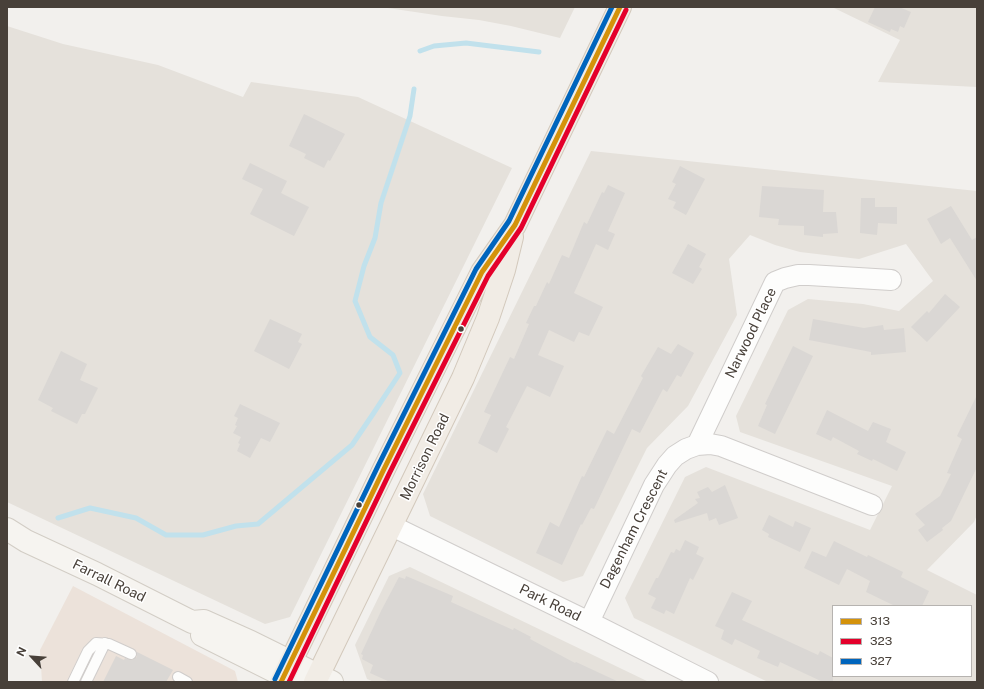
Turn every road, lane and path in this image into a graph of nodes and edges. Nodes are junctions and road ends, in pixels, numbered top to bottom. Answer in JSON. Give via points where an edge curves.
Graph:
{"nodes":[{"id":1,"x":620,"y":7,"type":"edge"},
{"id":2,"x":515,"y":225,"type":"junction"},
{"id":3,"x":890,"y":280,"type":"dead end"},
{"id":4,"x":697,"y":445,"type":"junction"},
{"id":5,"x":872,"y":505,"type":"dead end"},
{"id":6,"x":392,"y":526,"type":"junction"},
{"id":7,"x":7,"y":529,"type":"edge"},
{"id":8,"x":16,"y":540,"type":"edge"},
{"id":9,"x":589,"y":622,"type":"junction"},
{"id":10,"x":106,"y":644,"type":"junction"},
{"id":11,"x":131,"y":654,"type":"dead end"},
{"id":12,"x":288,"y":675,"type":"edge"},
{"id":13,"x":322,"y":680,"type":"edge"},
{"id":14,"x":702,"y":681,"type":"edge"},
{"id":15,"x":73,"y":682,"type":"edge"},
{"id":16,"x":86,"y":682,"type":"edge"}],
"edges":[{"from":1,"to":2,"type":"main road","name":"Morrison Road"},
{"from":2,"to":6,"type":"main road","name":"Morrison Road","via":[[488,318],[463,378]]},
{"from":2,"to":12,"type":"main road","name":"Morrison Road","via":[[482,272],[384,469]]},
{"from":3,"to":4,"type":"street","name":"Narwood Place","via":[[798,275],[775,282]]},
{"from":4,"to":5,"type":"street","name":"Dagenham Crescent","via":[[721,446]]},
{"from":4,"to":9,"type":"street","name":"Dagenham Crescent","via":[[675,456],[654,485]]},
{"from":6,"to":9,"type":"street","name":"Park Road"},
{"from":6,"to":13,"type":"main road","name":"Morrison Road"},
{"from":7,"to":8,"type":"main road","name":"Farrall Road"},
{"from":8,"to":12,"type":"main road","name":"Farrall Road","via":[[97,574],[192,622],[199,634]]},
{"from":9,"to":14,"type":"street","name":"Park Road"},
{"from":10,"to":11,"type":"lane"},
{"from":10,"to":15,"type":"lane","via":[[96,643],[88,651]]},
{"from":10,"to":16,"type":"lane"},
{"from":12,"to":13,"type":"main road","name":"Farrall Road"}]}
